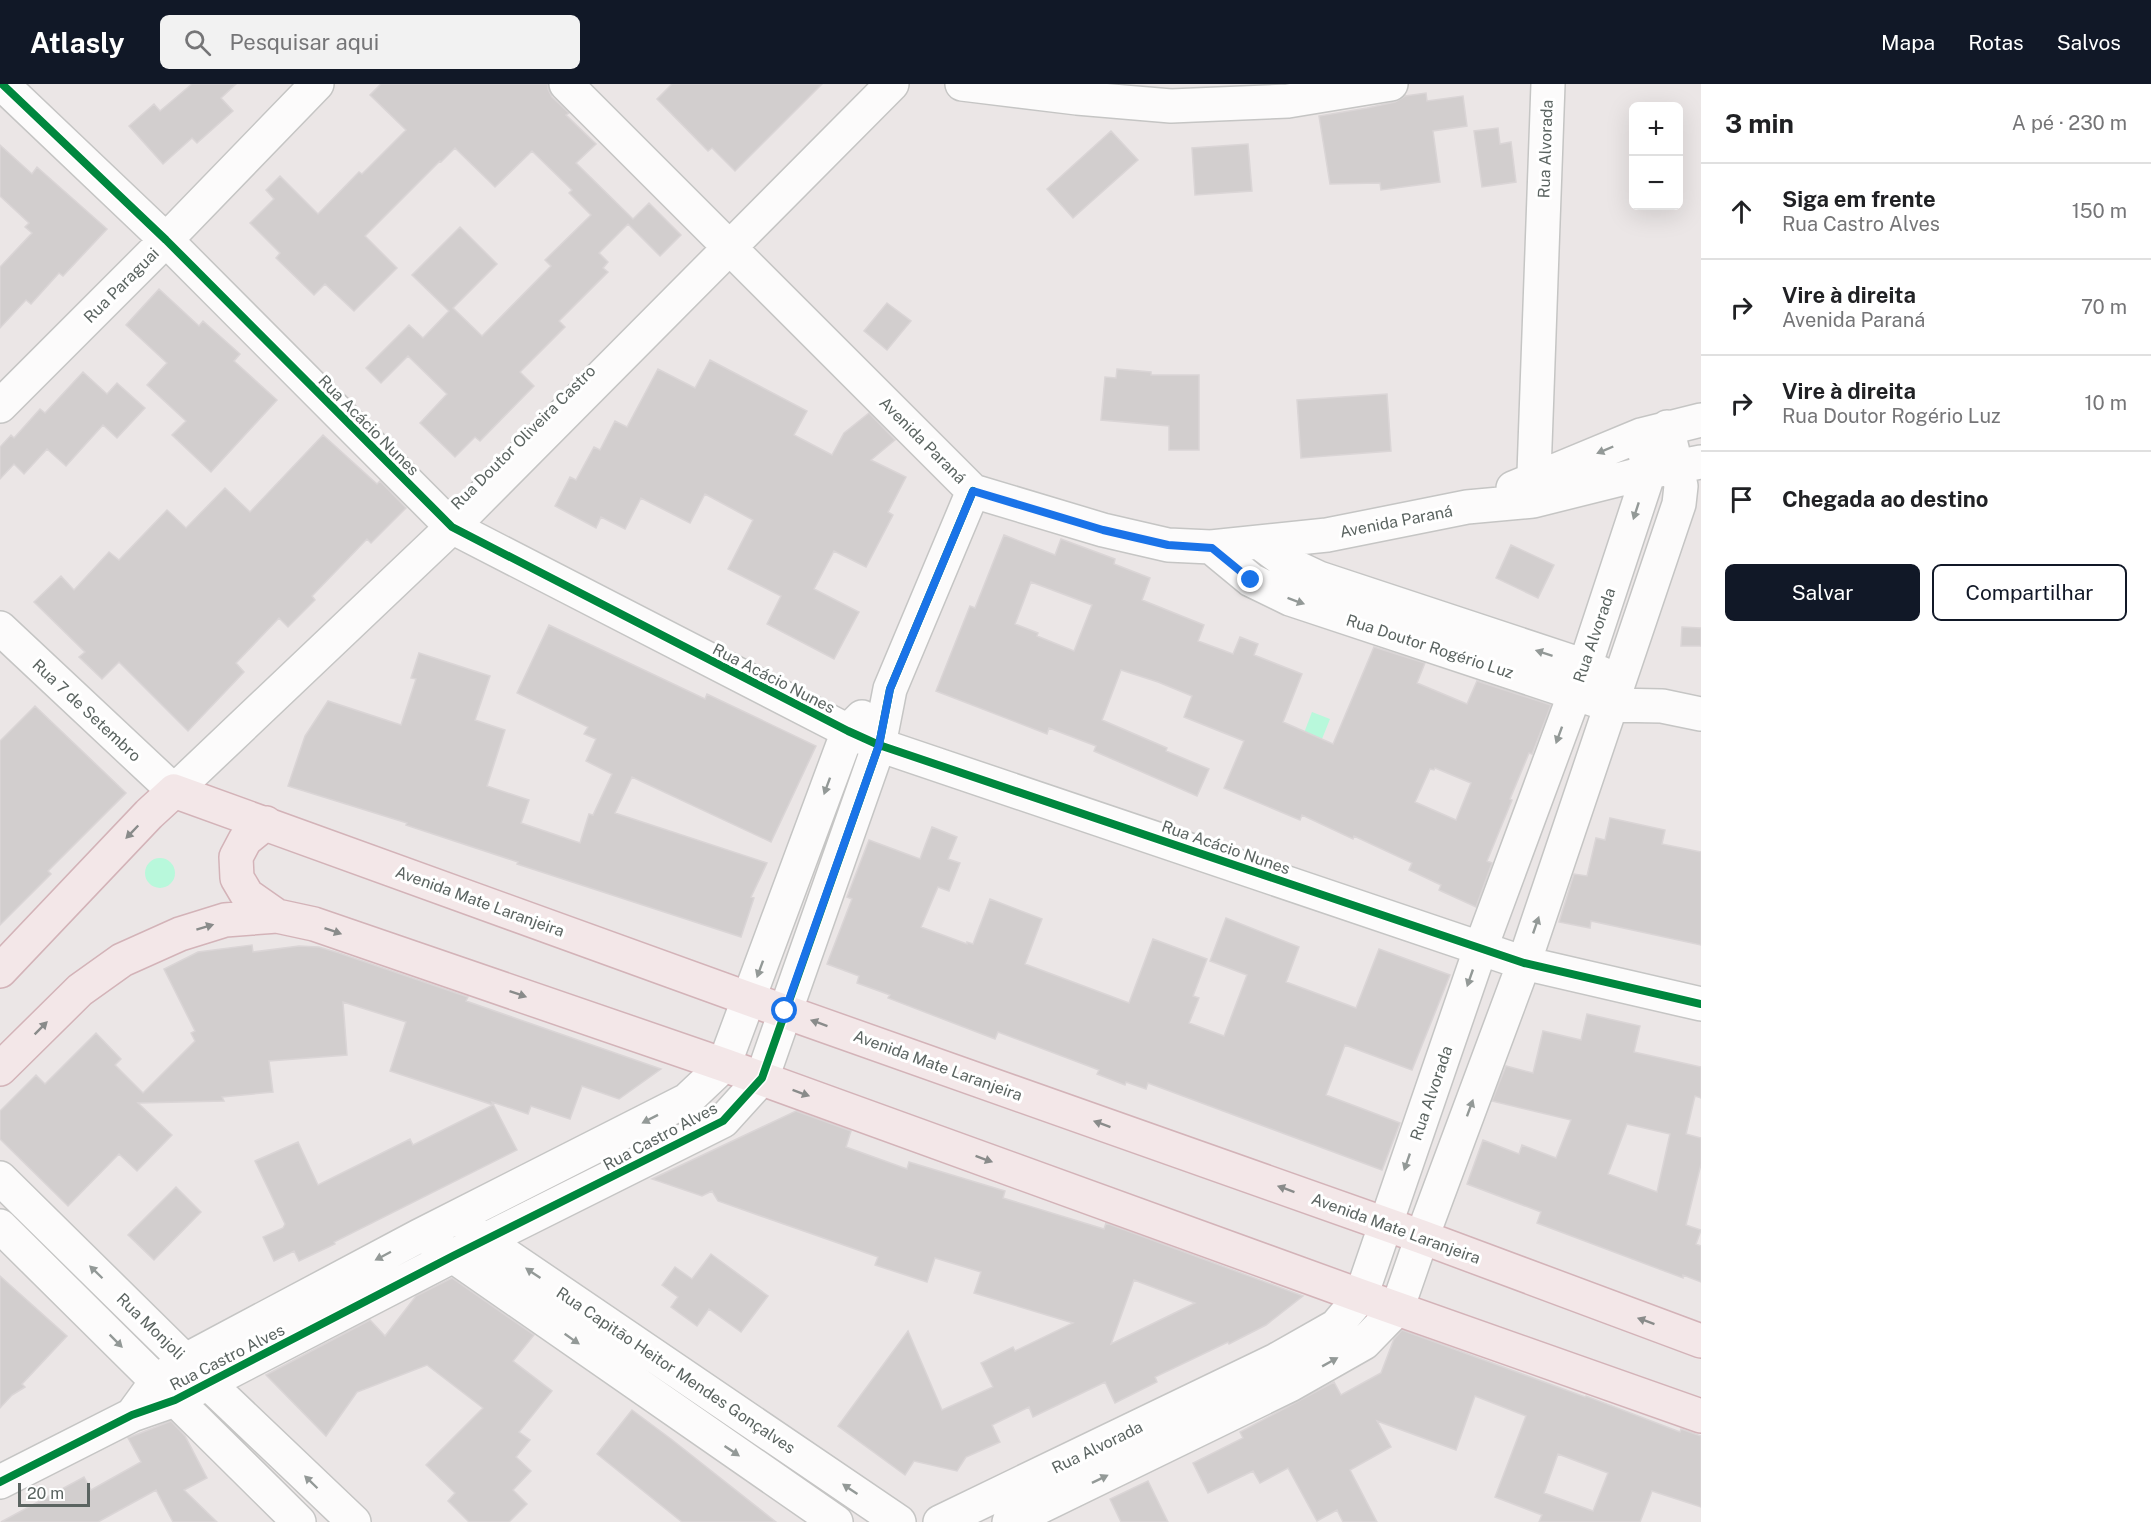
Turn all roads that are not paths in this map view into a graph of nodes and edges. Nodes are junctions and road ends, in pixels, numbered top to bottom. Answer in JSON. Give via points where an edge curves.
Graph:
{"nodes":[{"id":1,"x":2,"y":84,"type":"edge"},
{"id":2,"x":316,"y":84,"type":"edge"},
{"id":3,"x":566,"y":84,"type":"edge"},
{"id":4,"x":892,"y":84,"type":"edge"},
{"id":5,"x":962,"y":84,"type":"edge"},
{"id":6,"x":1391,"y":84,"type":"edge"},
{"id":7,"x":1548,"y":84,"type":"edge"},
{"id":8,"x":1079,"y":91,"type":"edge"},
{"id":9,"x":166,"y":240,"type":"junction"},
{"id":10,"x":731,"y":248,"type":"junction"},
{"id":11,"x":0,"y":406,"type":"edge"},
{"id":12,"x":1701,"y":420,"type":"edge"},
{"id":13,"x":1654,"y":431,"type":"junction"},
{"id":14,"x":1676,"y":466,"type":"edge"},
{"id":15,"x":973,"y":491,"type":"junction"},
{"id":16,"x":1532,"y":491,"type":"junction"},
{"id":17,"x":452,"y":527,"type":"junction"},
{"id":18,"x":1260,"y":543,"type":"junction"},
{"id":19,"x":1212,"y":548,"type":"junction"},
{"id":20,"x":0,"y":628,"type":"edge"},
{"id":21,"x":1579,"y":680,"type":"junction"},
{"id":22,"x":890,"y":689,"type":"junction"},
{"id":23,"x":1614,"y":693,"type":"junction"},
{"id":24,"x":1701,"y":714,"type":"edge"},
{"id":25,"x":848,"y":731,"type":"junction"},
{"id":26,"x":879,"y":745,"type":"junction"},
{"id":27,"x":174,"y":791,"type":"junction"},
{"id":28,"x":266,"y":823,"type":"junction"},
{"id":29,"x":277,"y":916,"type":"junction"},
{"id":30,"x":1481,"y":947,"type":"junction"},
{"id":31,"x":1524,"y":963,"type":"junction"},
{"id":32,"x":0,"y":970,"type":"edge"},
{"id":33,"x":748,"y":999,"type":"junction"},
{"id":34,"x":1701,"y":1004,"type":"edge"},
{"id":35,"x":785,"y":1011,"type":"junction"},
{"id":36,"x":724,"y":1065,"type":"junction"},
{"id":37,"x":0,"y":1069,"type":"edge"},
{"id":38,"x":762,"y":1078,"type":"junction"},
{"id":39,"x":0,"y":1178,"type":"edge"},
{"id":40,"x":453,"y":1219,"type":"junction"},
{"id":41,"x":1386,"y":1224,"type":"junction"},
{"id":42,"x":0,"y":1226,"type":"edge"},
{"id":43,"x":419,"y":1236,"type":"junction"},
{"id":44,"x":1422,"y":1237,"type":"junction"},
{"id":45,"x":485,"y":1240,"type":"junction"},
{"id":46,"x":453,"y":1256,"type":"junction"},
{"id":47,"x":1361,"y":1296,"type":"junction"},
{"id":48,"x":319,"y":1307,"type":"junction"},
{"id":49,"x":1397,"y":1309,"type":"junction"},
{"id":50,"x":1701,"y":1341,"type":"edge"},
{"id":51,"x":196,"y":1371,"type":"junction"},
{"id":52,"x":1283,"y":1372,"type":"junction"},
{"id":53,"x":697,"y":1385,"type":"junction"},
{"id":54,"x":166,"y":1391,"type":"junction"},
{"id":55,"x":675,"y":1412,"type":"junction"},
{"id":56,"x":1701,"y":1416,"type":"edge"},
{"id":57,"x":0,"y":1482,"type":"edge"},
{"id":58,"x":1058,"y":1483,"type":"junction"},
{"id":59,"x":299,"y":1522,"type":"edge"},
{"id":60,"x":354,"y":1522,"type":"edge"},
{"id":61,"x":836,"y":1522,"type":"edge"},
{"id":62,"x":898,"y":1522,"type":"edge"},
{"id":63,"x":940,"y":1522,"type":"edge"},
{"id":64,"x":1010,"y":1522,"type":"edge"}],
"edges":[{"from":1,"to":9,"type":"street","name":"Rua Acácio Nunes"},
{"from":2,"to":9,"type":"street","name":"Rua Paraguai"},
{"from":3,"to":10,"type":"street","name":"Avenida Paraná"},
{"from":4,"to":10,"type":"street","name":"Rua Doutor Oliveira Castro"},
{"from":5,"to":8,"type":"street"},
{"from":6,"to":8,"type":"street","via":[[1288,101],[1171,106]]},
{"from":7,"to":16,"type":"street","name":"Rua Alvorada"},
{"from":9,"to":11,"type":"street","name":"Rua Paraguai"},
{"from":9,"to":17,"type":"street","name":"Rua Acácio Nunes"},
{"from":10,"to":15,"type":"street","name":"Avenida Paraná"},
{"from":10,"to":17,"type":"street","name":"Rua Doutor Oliveira Castro"},
{"from":12,"to":13,"type":"street","name":"Avenida Paraná"},
{"from":13,"to":14,"type":"street","name":"Rua Alvorada"},
{"from":13,"to":16,"type":"street","name":"Avenida Paraná","one_way":true},
{"from":14,"to":16,"type":"street","name":"Avenida Paraná"},
{"from":14,"to":21,"type":"street","name":"Rua Alvorada","one_way":true},
{"from":14,"to":23,"type":"street","name":"Rua Alvorada","via":[[1681,486],[1679,504]]},
{"from":15,"to":19,"type":"street","name":"Avenida Paraná","via":[[1103,530],[1168,545]]},
{"from":15,"to":22,"type":"street","name":"Rua Castro Alves"},
{"from":16,"to":18,"type":"street","name":"Avenida Paraná","via":[[1327,535]]},
{"from":17,"to":25,"type":"street","name":"Rua Acácio Nunes"},
{"from":17,"to":27,"type":"street","name":"Rua Doutor Oliveira Castro"},
{"from":18,"to":19,"type":"street","name":"Avenida Paraná"},
{"from":21,"to":18,"type":"street","name":"Rua Doutor Rogério Luz","one_way":true,"via":[[1319,578],[1287,563]]},
{"from":19,"to":21,"type":"street","name":"Rua Doutor Rogério Luz","one_way":true,"via":[[1251,580],[1290,599]]},
{"from":20,"to":27,"type":"street","name":"Rua 7 de Setembro"},
{"from":21,"to":23,"type":"street","name":"Rua Doutor Rogério Luz"},
{"from":21,"to":30,"type":"street","name":"Rua Alvorada","one_way":true},
{"from":22,"to":25,"type":"street","name":"Rua Castro Alves"},
{"from":22,"to":26,"type":"street","name":"Rua Castro Alves"},
{"from":23,"to":24,"type":"street","name":"Rua Doutor Rogério Luz"},
{"from":31,"to":23,"type":"street","name":"Rua Alvorada","one_way":true},
{"from":25,"to":26,"type":"street","name":"Rua Acácio Nunes"},
{"from":25,"to":33,"type":"street","name":"Rua Castro Alves","one_way":true},
{"from":26,"to":30,"type":"street","name":"Rua Acácio Nunes"},
{"from":26,"to":35,"type":"street","name":"Rua Castro Alves"},
{"from":27,"to":28,"type":"main road","name":"Avenida Mate Laranjeira"},
{"from":27,"to":32,"type":"main road","one_way":true},
{"from":28,"to":29,"type":"main road","via":[[245,840],[236,857],[237,878],[247,895]]},
{"from":28,"to":33,"type":"main road","name":"Avenida Mate Laranjeira"},
{"from":29,"to":36,"type":"main road","one_way":true,"via":[[314,924]]},
{"from":37,"to":29,"type":"main road","one_way":true,"via":[[80,990],[122,960],[180,934],[225,920]]},
{"from":30,"to":31,"type":"street","name":"Rua Acácio Nunes"},
{"from":30,"to":41,"type":"street","name":"Rua Alvorada","one_way":true},
{"from":31,"to":34,"type":"street","name":"Rua Acácio Nunes"},
{"from":44,"to":31,"type":"street","name":"Rua Alvorada","one_way":true},
{"from":33,"to":35,"type":"main road","name":"Avenida Mate Laranjeira"},
{"from":33,"to":36,"type":"street","name":"Rua Castro Alves"},
{"from":35,"to":38,"type":"street","name":"Rua Castro Alves"},
{"from":41,"to":35,"type":"main road","name":"Avenida Mate Laranjeira","one_way":true},
{"from":36,"to":38,"type":"main road"},
{"from":36,"to":40,"type":"street","name":"Rua Castro Alves","one_way":true,"via":[[687,1100]]},
{"from":38,"to":45,"type":"street","name":"Rua Castro Alves","via":[[723,1121]]},
{"from":38,"to":47,"type":"main road","one_way":true},
{"from":51,"to":39,"type":"street","name":"Rua Monjoli","one_way":true},
{"from":40,"to":43,"type":"street","name":"Rua Castro Alves"},
{"from":40,"to":45,"type":"street","name":"Rua Capitão Heitor Mendes Gonçalves"},
{"from":41,"to":44,"type":"main road","name":"Avenida Mate Laranjeira"},
{"from":41,"to":47,"type":"street","name":"Rua Alvorada"},
{"from":42,"to":54,"type":"street","one_way":true},
{"from":43,"to":46,"type":"street","name":"Rua Capitão Heitor Mendes Gonçalves"},
{"from":43,"to":48,"type":"street","name":"Rua Castro Alves","one_way":true},
{"from":44,"to":49,"type":"street","name":"Rua Alvorada"},
{"from":50,"to":44,"type":"main road","name":"Avenida Mate Laranjeira","one_way":true},
{"from":45,"to":46,"type":"street","name":"Rua Castro Alves"},
{"from":53,"to":45,"type":"street","name":"Rua Capitão Heitor Mendes Gonçalves","one_way":true},
{"from":46,"to":48,"type":"street","name":"Rua Castro Alves"},
{"from":46,"to":55,"type":"street","name":"Rua Capitão Heitor Mendes Gonçalves","one_way":true},
{"from":47,"to":49,"type":"main road"},
{"from":47,"to":52,"type":"street","name":"Rua Alvorada","via":[[1336,1326]]},
{"from":48,"to":51,"type":"street","name":"Rua Castro Alves"},
{"from":52,"to":49,"type":"street","name":"Rua Alvorada","one_way":true,"via":[[1364,1343]]},
{"from":49,"to":56,"type":"main road"},
{"from":51,"to":54,"type":"street","name":"Rua Castro Alves"},
{"from":60,"to":51,"type":"street","name":"Rua Monjoli","one_way":true},
{"from":52,"to":58,"type":"street","name":"Rua Alvorada"},
{"from":53,"to":55,"type":"street"},
{"from":62,"to":53,"type":"street","name":"Rua Capitão Heitor Mendes Gonçalves","one_way":true},
{"from":54,"to":57,"type":"street","name":"Rua Castro Alves","via":[[132,1415]]},
{"from":54,"to":59,"type":"street"},
{"from":55,"to":61,"type":"street","name":"Rua Capitão Heitor Mendes Gonçalves","one_way":true},
{"from":58,"to":63,"type":"street","name":"Rua Alvorada"},
{"from":58,"to":64,"type":"street","name":"Rua Alvorada"}]}
